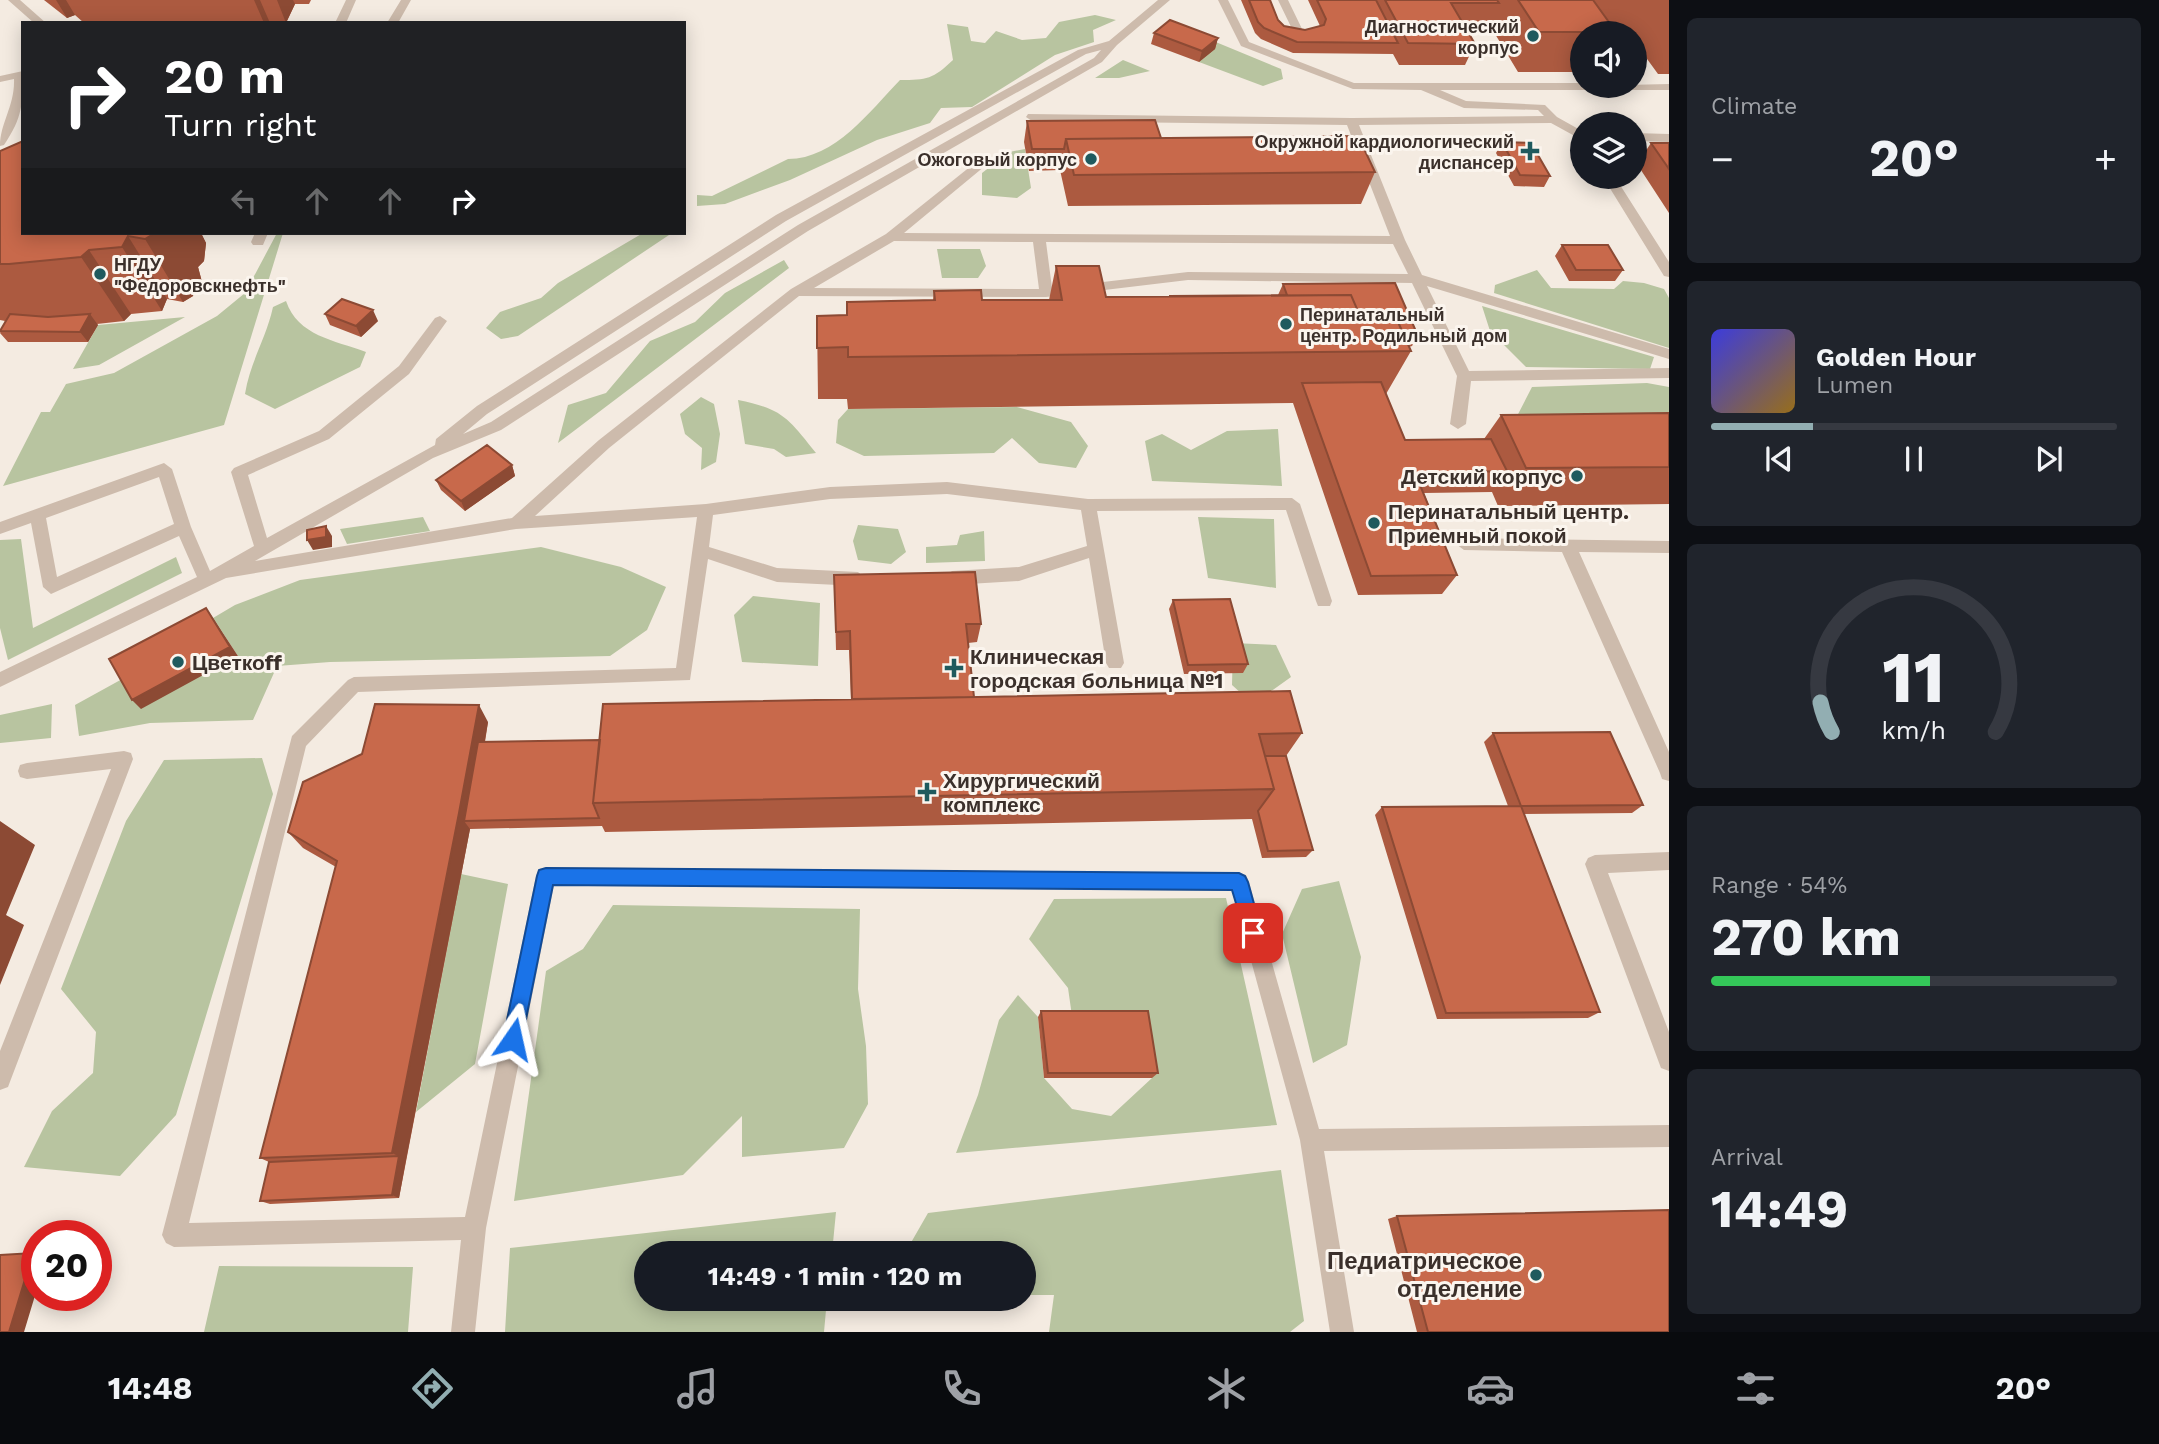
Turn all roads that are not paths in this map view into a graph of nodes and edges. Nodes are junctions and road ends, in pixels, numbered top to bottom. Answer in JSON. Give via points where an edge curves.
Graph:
{"nodes":[{"id":1,"x":13,"y":0,"type":"edge"},
{"id":2,"x":351,"y":0,"type":"edge"},
{"id":3,"x":406,"y":0,"type":"edge"},
{"id":4,"x":1165,"y":0,"type":"edge"},
{"id":5,"x":1223,"y":0,"type":"edge"},
{"id":6,"x":1283,"y":0,"type":"edge"},
{"id":7,"x":39,"y":21,"type":"edge"},
{"id":8,"x":341,"y":21,"type":"edge"},
{"id":9,"x":393,"y":21,"type":"edge"},
{"id":10,"x":1298,"y":31,"type":"edge"},
{"id":11,"x":1112,"y":43,"type":"junction"},
{"id":12,"x":21,"y":74,"type":"edge"},
{"id":13,"x":0,"y":79,"type":"edge"},
{"id":14,"x":1422,"y":86,"type":"junction"},
{"id":15,"x":1669,"y":87,"type":"edge"},
{"id":16,"x":1032,"y":117,"type":"dead end"},
{"id":17,"x":1553,"y":119,"type":"junction"},
{"id":18,"x":1352,"y":122,"type":"junction"},
{"id":19,"x":1570,"y":129,"type":"edge"},
{"id":20,"x":1647,"y":137,"type":"edge"},
{"id":21,"x":1669,"y":138,"type":"edge"},
{"id":22,"x":0,"y":142,"type":"edge"},
{"id":23,"x":985,"y":161,"type":"dead end"},
{"id":24,"x":1616,"y":189,"type":"edge"},
{"id":25,"x":891,"y":237,"type":"junction"},
{"id":26,"x":1039,"y":238,"type":"junction"},
{"id":27,"x":1398,"y":240,"type":"junction"},
{"id":28,"x":1669,"y":273,"type":"edge"},
{"id":29,"x":1419,"y":279,"type":"junction"},
{"id":30,"x":796,"y":292,"type":"junction"},
{"id":31,"x":1046,"y":293,"type":"junction"},
{"id":32,"x":440,"y":321,"type":"dead end"},
{"id":33,"x":607,"y":330,"type":"junction"},
{"id":34,"x":624,"y":344,"type":"junction"},
{"id":35,"x":1669,"y":354,"type":"edge"},
{"id":36,"x":1669,"y":373,"type":"edge"},
{"id":37,"x":1464,"y":376,"type":"junction"},
{"id":38,"x":1458,"y":424,"type":"dead end"},
{"id":39,"x":428,"y":454,"type":"junction"},
{"id":40,"x":1088,"y":505,"type":"junction"},
{"id":41,"x":706,"y":510,"type":"junction"},
{"id":42,"x":38,"y":515,"type":"junction"},
{"id":43,"x":516,"y":523,"type":"junction"},
{"id":44,"x":183,"y":527,"type":"junction"},
{"id":45,"x":0,"y":528,"type":"edge"},
{"id":46,"x":1464,"y":544,"type":"dead end"},
{"id":47,"x":1568,"y":546,"type":"junction"},
{"id":48,"x":262,"y":547,"type":"junction"},
{"id":49,"x":1669,"y":547,"type":"edge"},
{"id":50,"x":1096,"y":549,"type":"junction"},
{"id":51,"x":701,"y":551,"type":"junction"},
{"id":52,"x":212,"y":577,"type":"junction"},
{"id":53,"x":940,"y":579,"type":"edge"},
{"id":54,"x":874,"y":580,"type":"edge"},
{"id":55,"x":1324,"y":601,"type":"dead end"},
{"id":56,"x":1115,"y":663,"type":"dead end"},
{"id":57,"x":0,"y":680,"type":"edge"},
{"id":58,"x":27,"y":771,"type":"dead end"},
{"id":59,"x":1669,"y":774,"type":"edge"},
{"id":60,"x":1669,"y":861,"type":"edge"},
{"id":61,"x":1669,"y":1060,"type":"edge"},
{"id":62,"x":0,"y":1079,"type":"edge"},
{"id":63,"x":1669,"y":1136,"type":"edge"},
{"id":64,"x":1311,"y":1140,"type":"junction"},
{"id":65,"x":474,"y":1228,"type":"junction"},
{"id":66,"x":463,"y":1332,"type":"edge"},
{"id":67,"x":1342,"y":1332,"type":"edge"}],
"edges":[{"from":1,"to":7,"type":"lane"},
{"from":2,"to":8,"type":"lane"},
{"from":3,"to":9,"type":"lane"},
{"from":4,"to":11,"type":"lane"},
{"from":5,"to":14,"type":"lane","via":[[1245,44],[1353,86]]},
{"from":6,"to":10,"type":"lane"},
{"from":11,"to":33,"type":"lane","via":[[1082,52],[781,218]]},
{"from":11,"to":34,"type":"lane","via":[[1098,60],[803,228]]},
{"from":12,"to":13,"type":"lane"},
{"from":12,"to":22,"type":"lane","via":[[14,123]]},
{"from":14,"to":15,"type":"lane"},
{"from":14,"to":17,"type":"lane","via":[[1464,104],[1541,107]]},
{"from":16,"to":18,"type":"lane"},
{"from":17,"to":18,"type":"lane"},
{"from":17,"to":19,"type":"lane"},
{"from":18,"to":27,"type":"lane"},
{"from":20,"to":21,"type":"lane"},
{"from":23,"to":25,"type":"lane"},
{"from":24,"to":28,"type":"lane"},
{"from":25,"to":26,"type":"lane"},
{"from":25,"to":30,"type":"lane"},
{"from":26,"to":27,"type":"lane"},
{"from":26,"to":31,"type":"lane"},
{"from":27,"to":29,"type":"lane"},
{"from":29,"to":31,"type":"lane","via":[[1188,276]]},
{"from":29,"to":35,"type":"lane"},
{"from":29,"to":37,"type":"lane"},
{"from":30,"to":31,"type":"lane"},
{"from":30,"to":43,"type":"lane","via":[[604,444]]},
{"from":32,"to":48,"type":"lane","via":[[404,370],[324,435],[239,472]]},
{"from":33,"to":34,"type":"lane"},
{"from":33,"to":39,"type":"lane","via":[[482,410]]},
{"from":34,"to":39,"type":"lane","via":[[496,426]]},
{"from":36,"to":37,"type":"lane"},
{"from":37,"to":38,"type":"lane"},
{"from":39,"to":48,"type":"lane"},
{"from":40,"to":41,"type":"lane","via":[[947,488],[830,493]]},
{"from":40,"to":50,"type":"lane"},
{"from":40,"to":55,"type":"lane","via":[[1292,504]]},
{"from":41,"to":43,"type":"lane"},
{"from":41,"to":51,"type":"lane"},
{"from":42,"to":44,"type":"lane","via":[[164,469]]},
{"from":42,"to":44,"type":"lane","via":[[51,587]]},
{"from":42,"to":45,"type":"lane"},
{"from":43,"to":52,"type":"lane"},
{"from":44,"to":52,"type":"lane"},
{"from":46,"to":47,"type":"lane"},
{"from":47,"to":49,"type":"lane"},
{"from":47,"to":59,"type":"lane"},
{"from":48,"to":52,"type":"lane"},
{"from":50,"to":53,"type":"lane","via":[[1019,574]]},
{"from":50,"to":56,"type":"lane"},
{"from":51,"to":54,"type":"lane","via":[[777,575]]},
{"from":51,"to":65,"type":"lane","via":[[684,675],[354,685],[298,742],[174,1235]]},
{"from":52,"to":57,"type":"lane"},
{"from":58,"to":62,"type":"lane","via":[[124,759]]},
{"from":60,"to":61,"type":"lane","via":[[1595,864]]},
{"from":63,"to":64,"type":"lane"},
{"from":64,"to":65,"type":"lane","via":[[1239,882],[546,876]]},
{"from":64,"to":67,"type":"lane"},
{"from":65,"to":66,"type":"lane"}]}
